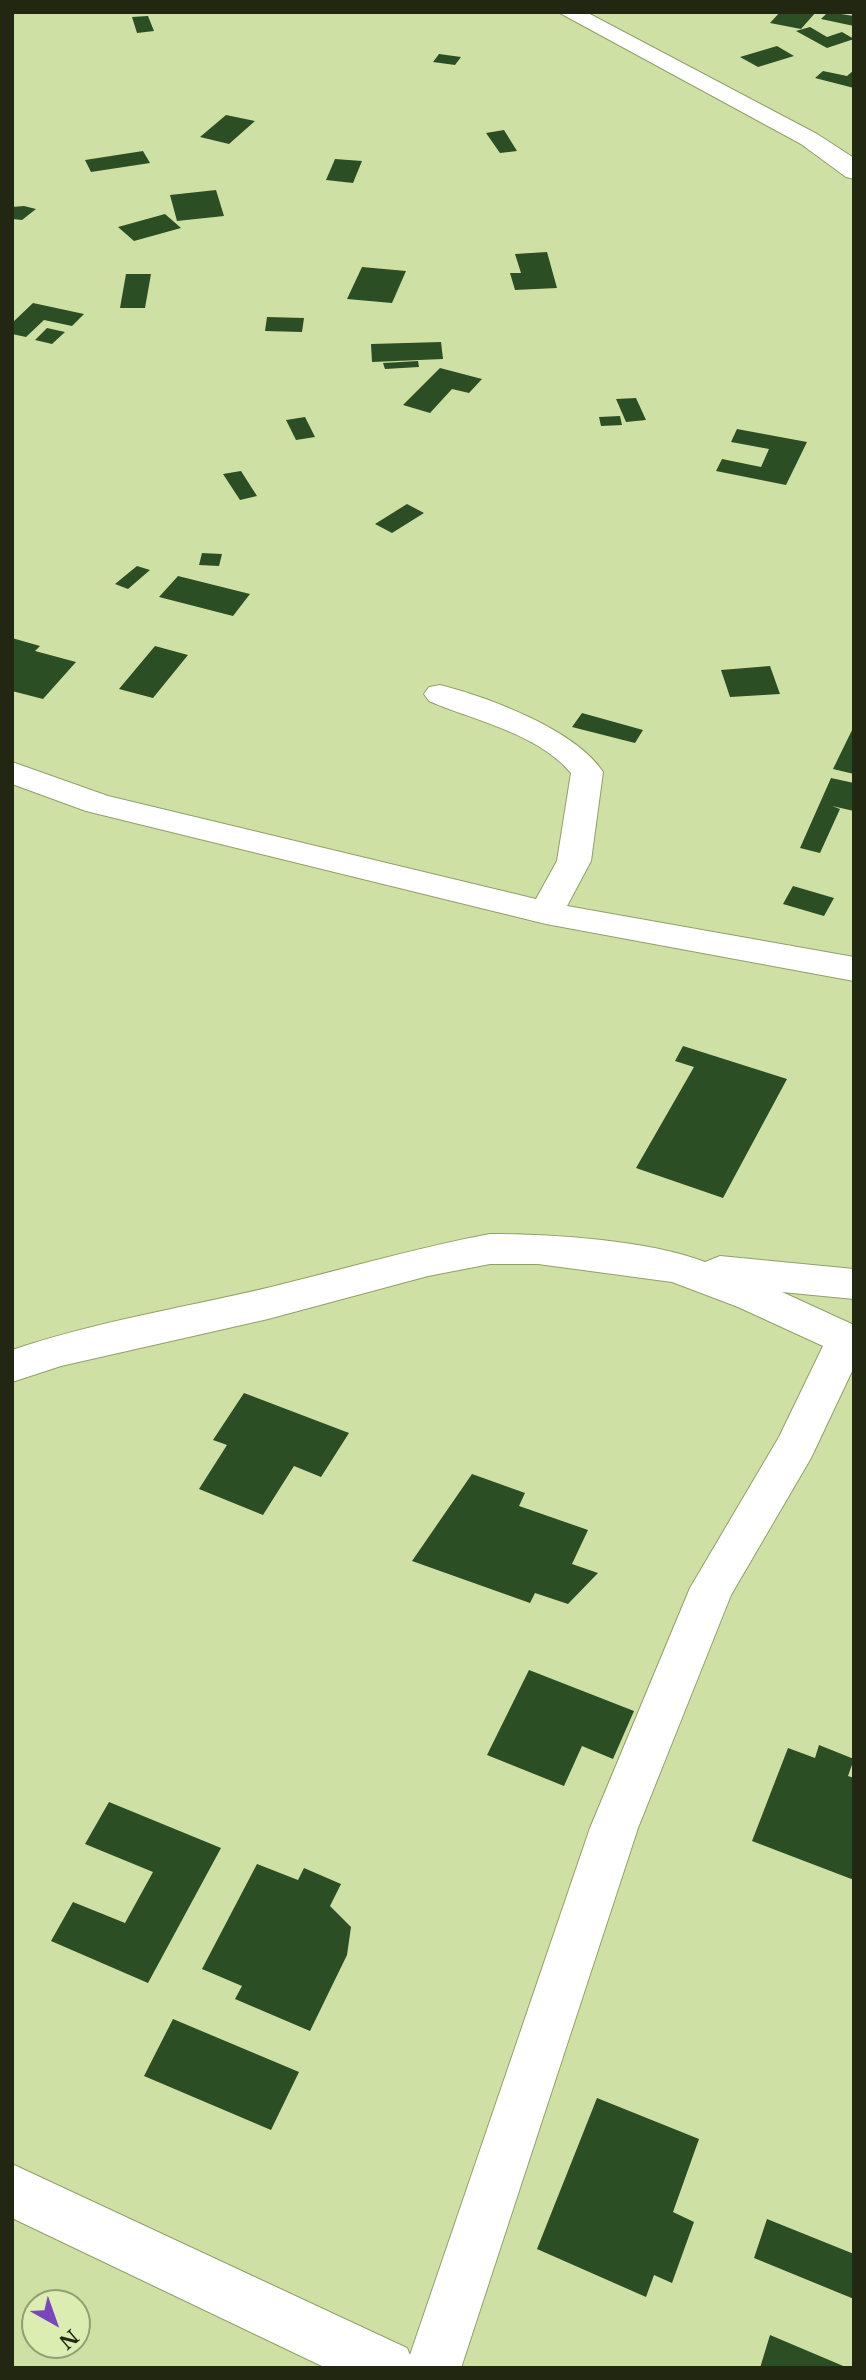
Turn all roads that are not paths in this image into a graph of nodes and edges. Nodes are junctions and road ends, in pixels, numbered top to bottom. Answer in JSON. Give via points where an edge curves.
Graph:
{"nodes":[{"id":1,"x":569,"y":12,"type":"edge"},
{"id":2,"x":854,"y":172,"type":"edge"},
{"id":3,"x":440,"y":694,"type":"dead end"},
{"id":4,"x":12,"y":772,"type":"edge"},
{"id":5,"x":546,"y":913,"type":"junction"},
{"id":6,"x":854,"y":969,"type":"edge"},
{"id":7,"x":676,"y":1267,"type":"junction"},
{"id":8,"x":854,"y":1284,"type":"edge"},
{"id":9,"x":850,"y":1342,"type":"edge"},
{"id":10,"x":12,"y":1366,"type":"edge"},
{"id":11,"x":12,"y":2190,"type":"edge"},
{"id":12,"x":387,"y":2368,"type":"edge"},
{"id":13,"x":433,"y":2368,"type":"edge"}],
"edges":[{"from":1,"to":2,"type":"street","via":[[809,139]]},
{"from":3,"to":5,"type":"street","via":[[554,741],[577,757],[587,772],[574,861]]},
{"from":4,"to":5,"type":"street","via":[[98,804]]},
{"from":5,"to":6,"type":"street"},
{"from":7,"to":8,"type":"street"},
{"from":7,"to":9,"type":"street"},
{"from":7,"to":10,"type":"street","via":[[538,1249],[490,1249],[60,1350]]},
{"from":9,"to":13,"type":"street","via":[[796,1446],[712,1588],[614,1828]]},
{"from":11,"to":12,"type":"street"}]}
